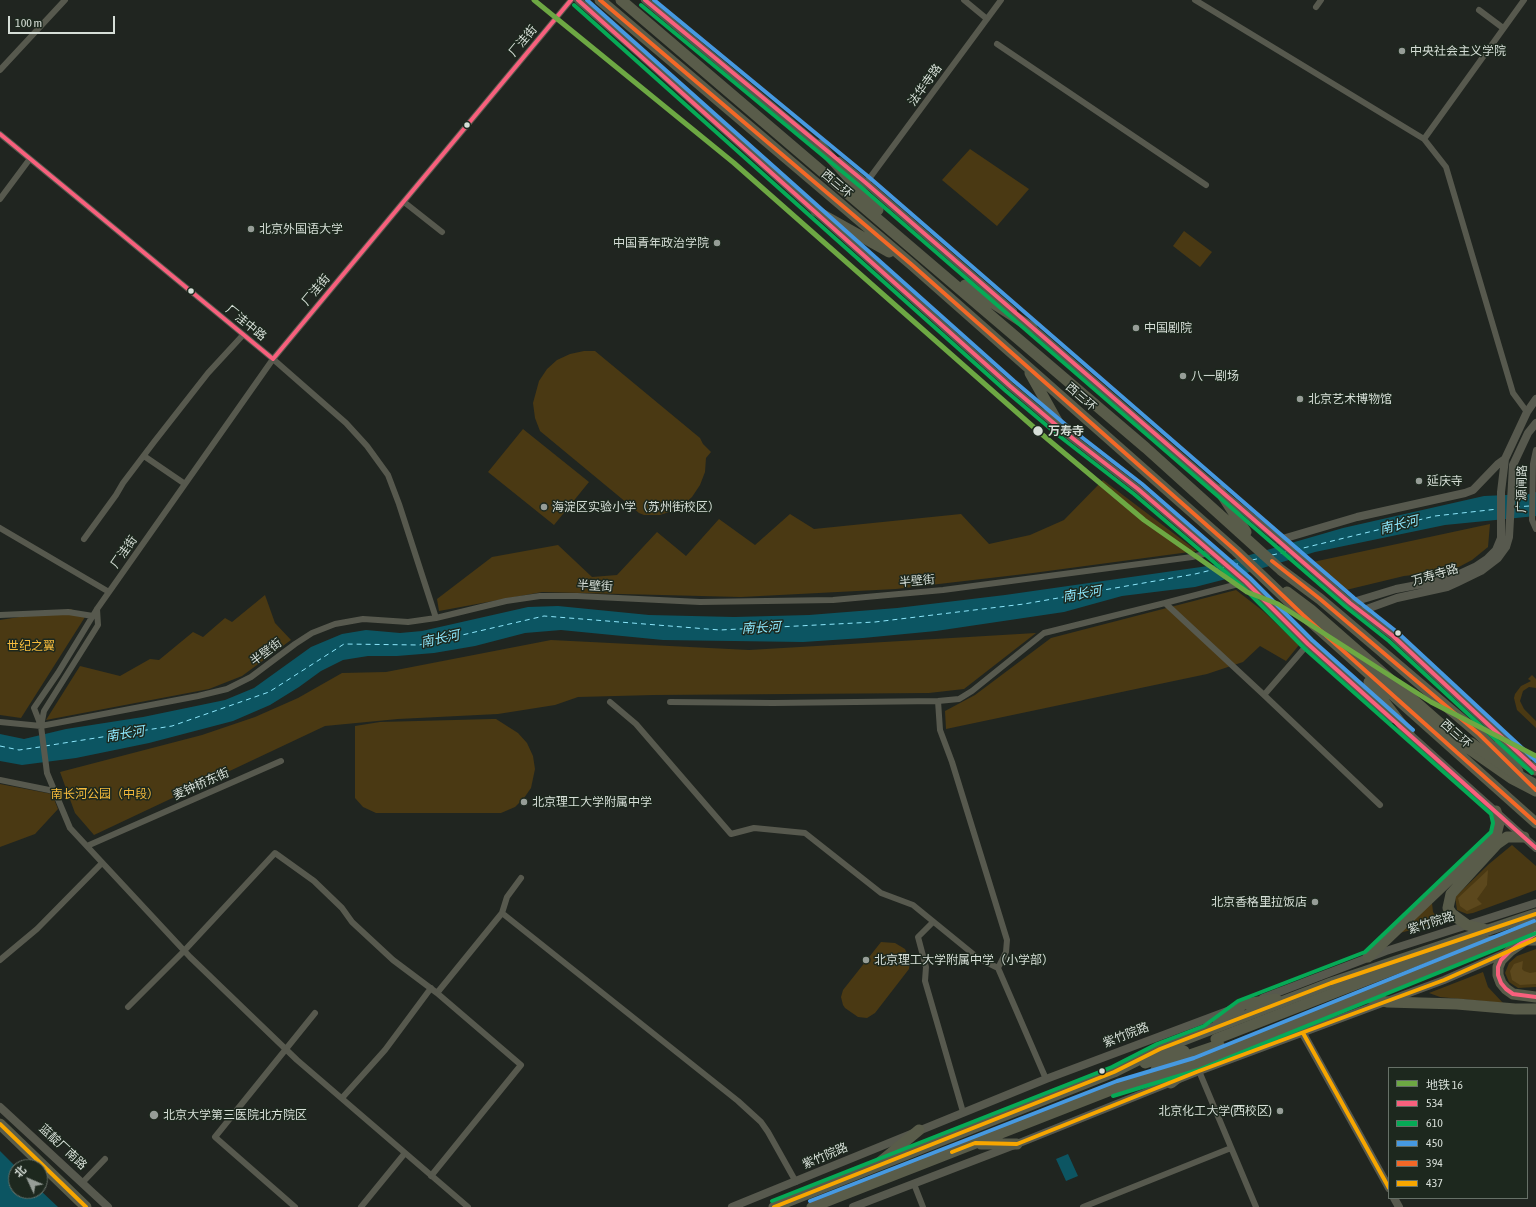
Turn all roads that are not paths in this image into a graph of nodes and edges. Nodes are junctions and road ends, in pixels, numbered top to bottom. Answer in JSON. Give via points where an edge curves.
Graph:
{"nodes":[{"id":1,"x":65,"y":0,"type":"edge"},
{"id":2,"x":571,"y":0,"type":"edge"},
{"id":3,"x":578,"y":0,"type":"edge"},
{"id":4,"x":600,"y":0,"type":"edge"},
{"id":5,"x":621,"y":0,"type":"edge"},
{"id":6,"x":645,"y":0,"type":"edge"},
{"id":7,"x":964,"y":0,"type":"edge"},
{"id":8,"x":1001,"y":0,"type":"edge"},
{"id":9,"x":1195,"y":0,"type":"edge"},
{"id":10,"x":1321,"y":0,"type":"edge"},
{"id":11,"x":1524,"y":0,"type":"edge"},
{"id":12,"x":1316,"y":7,"type":"dead end"},
{"id":13,"x":1480,"y":10,"type":"dead end"},
{"id":14,"x":987,"y":19,"type":"junction"},
{"id":15,"x":1503,"y":28,"type":"junction"},
{"id":16,"x":997,"y":44,"type":"dead end"},
{"id":17,"x":0,"y":70,"type":"edge"},
{"id":18,"x":0,"y":134,"type":"edge"},
{"id":19,"x":1424,"y":139,"type":"junction"},
{"id":20,"x":819,"y":145,"type":"junction"},
{"id":21,"x":29,"y":160,"type":"junction"},
{"id":22,"x":866,"y":183,"type":"junction"},
{"id":23,"x":1206,"y":185,"type":"dead end"},
{"id":24,"x":0,"y":199,"type":"edge"},
{"id":25,"x":404,"y":202,"type":"junction"},
{"id":26,"x":816,"y":211,"type":"junction"},
{"id":27,"x":442,"y":232,"type":"dead end"},
{"id":28,"x":906,"y":242,"type":"junction"},
{"id":29,"x":911,"y":264,"type":"junction"},
{"id":30,"x":932,"y":264,"type":"junction"},
{"id":31,"x":1032,"y":328,"type":"junction"},
{"id":32,"x":243,"y":335,"type":"junction"},
{"id":33,"x":273,"y":360,"type":"junction"},
{"id":34,"x":1024,"y":364,"type":"junction"},
{"id":35,"x":1536,"y":399,"type":"edge"},
{"id":36,"x":1527,"y":412,"type":"junction"},
{"id":37,"x":1536,"y":423,"type":"edge"},
{"id":38,"x":1062,"y":430,"type":"junction"},
{"id":39,"x":1536,"y":450,"type":"edge"},
{"id":40,"x":144,"y":456,"type":"junction"},
{"id":41,"x":1505,"y":458,"type":"junction"},
{"id":42,"x":185,"y":484,"type":"junction"},
{"id":43,"x":1219,"y":490,"type":"junction"},
{"id":44,"x":1505,"y":523,"type":"junction"},
{"id":45,"x":0,"y":528,"type":"edge"},
{"id":46,"x":1536,"y":529,"type":"edge"},
{"id":47,"x":84,"y":539,"type":"dead end"},
{"id":48,"x":1279,"y":540,"type":"junction"},
{"id":49,"x":1255,"y":546,"type":"junction"},
{"id":50,"x":1214,"y":554,"type":"junction"},
{"id":51,"x":1281,"y":570,"type":"junction"},
{"id":52,"x":1260,"y":573,"type":"junction"},
{"id":53,"x":1246,"y":582,"type":"junction"},
{"id":54,"x":109,"y":592,"type":"junction"},
{"id":55,"x":1350,"y":603,"type":"junction"},
{"id":56,"x":1165,"y":604,"type":"junction"},
{"id":57,"x":97,"y":609,"type":"junction"},
{"id":58,"x":1361,"y":611,"type":"junction"},
{"id":59,"x":0,"y":615,"type":"edge"},
{"id":60,"x":93,"y":616,"type":"junction"},
{"id":61,"x":436,"y":618,"type":"junction"},
{"id":62,"x":1308,"y":644,"type":"junction"},
{"id":63,"x":1353,"y":661,"type":"junction"},
{"id":64,"x":1264,"y":695,"type":"junction"},
{"id":65,"x":938,"y":701,"type":"junction"},
{"id":66,"x":610,"y":702,"type":"dead end"},
{"id":67,"x":670,"y":702,"type":"dead end"},
{"id":68,"x":0,"y":722,"type":"edge"},
{"id":69,"x":41,"y":726,"type":"junction"},
{"id":70,"x":1409,"y":734,"type":"junction"},
{"id":71,"x":1480,"y":734,"type":"junction"},
{"id":72,"x":1469,"y":745,"type":"junction"},
{"id":73,"x":281,"y":761,"type":"dead end"},
{"id":74,"x":1536,"y":769,"type":"edge"},
{"id":75,"x":0,"y":780,"type":"edge"},
{"id":76,"x":1536,"y":785,"type":"edge"},
{"id":77,"x":54,"y":791,"type":"junction"},
{"id":78,"x":1536,"y":791,"type":"edge"},
{"id":79,"x":1380,"y":805,"type":"dead end"},
{"id":80,"x":1496,"y":811,"type":"junction"},
{"id":81,"x":1536,"y":824,"type":"edge"},
{"id":82,"x":1524,"y":837,"type":"junction"},
{"id":83,"x":87,"y":846,"type":"junction"},
{"id":84,"x":1536,"y":848,"type":"edge"},
{"id":85,"x":102,"y":863,"type":"junction"},
{"id":86,"x":521,"y":878,"type":"dead end"},
{"id":87,"x":1536,"y":903,"type":"edge"},
{"id":88,"x":502,"y":913,"type":"junction"},
{"id":89,"x":1536,"y":914,"type":"edge"},
{"id":90,"x":933,"y":922,"type":"junction"},
{"id":91,"x":1466,"y":925,"type":"junction"},
{"id":92,"x":1536,"y":927,"type":"edge"},
{"id":93,"x":1488,"y":930,"type":"junction"},
{"id":94,"x":1536,"y":933,"type":"edge"},
{"id":95,"x":1536,"y":940,"type":"edge"},
{"id":96,"x":1536,"y":947,"type":"edge"},
{"id":97,"x":184,"y":951,"type":"junction"},
{"id":98,"x":1510,"y":951,"type":"junction"},
{"id":99,"x":1368,"y":957,"type":"junction"},
{"id":100,"x":0,"y":960,"type":"edge"},
{"id":101,"x":998,"y":968,"type":"junction"},
{"id":102,"x":431,"y":988,"type":"junction"},
{"id":103,"x":437,"y":993,"type":"junction"},
{"id":104,"x":1298,"y":996,"type":"junction"},
{"id":105,"x":1364,"y":997,"type":"junction"},
{"id":106,"x":1536,"y":997,"type":"edge"},
{"id":107,"x":1387,"y":1002,"type":"junction"},
{"id":108,"x":1244,"y":1005,"type":"junction"},
{"id":109,"x":128,"y":1007,"type":"dead end"},
{"id":110,"x":1536,"y":1009,"type":"edge"},
{"id":111,"x":315,"y":1013,"type":"dead end"},
{"id":112,"x":1300,"y":1028,"type":"junction"},
{"id":113,"x":1207,"y":1031,"type":"junction"},
{"id":114,"x":1218,"y":1042,"type":"junction"},
{"id":115,"x":286,"y":1048,"type":"junction"},
{"id":116,"x":1198,"y":1068,"type":"junction"},
{"id":117,"x":1114,"y":1072,"type":"junction"},
{"id":118,"x":1046,"y":1079,"type":"junction"},
{"id":119,"x":1171,"y":1083,"type":"joint"},
{"id":120,"x":1119,"y":1087,"type":"junction"},
{"id":121,"x":342,"y":1098,"type":"junction"},
{"id":122,"x":0,"y":1106,"type":"edge"},
{"id":123,"x":963,"y":1112,"type":"junction"},
{"id":124,"x":0,"y":1117,"type":"edge"},
{"id":125,"x":0,"y":1124,"type":"edge"},
{"id":126,"x":919,"y":1130,"type":"junction"},
{"id":127,"x":14,"y":1137,"type":"junction"},
{"id":128,"x":975,"y":1143,"type":"junction"},
{"id":129,"x":1017,"y":1144,"type":"junction"},
{"id":130,"x":1231,"y":1148,"type":"junction"},
{"id":131,"x":405,"y":1153,"type":"junction"},
{"id":132,"x":105,"y":1159,"type":"dead end"},
{"id":133,"x":870,"y":1170,"type":"junction"},
{"id":134,"x":431,"y":1176,"type":"junction"},
{"id":135,"x":796,"y":1182,"type":"junction"},
{"id":136,"x":82,"y":1183,"type":"junction"},
{"id":137,"x":914,"y":1184,"type":"junction"},
{"id":138,"x":1388,"y":1186,"type":"edge"},
{"id":139,"x":86,"y":1207,"type":"edge"},
{"id":140,"x":108,"y":1207,"type":"edge"},
{"id":141,"x":294,"y":1207,"type":"edge"},
{"id":142,"x":362,"y":1207,"type":"edge"},
{"id":143,"x":468,"y":1207,"type":"edge"},
{"id":144,"x":732,"y":1207,"type":"edge"},
{"id":145,"x":774,"y":1207,"type":"edge"},
{"id":146,"x":812,"y":1207,"type":"edge"},
{"id":147,"x":853,"y":1207,"type":"edge"},
{"id":148,"x":922,"y":1207,"type":"edge"},
{"id":149,"x":1083,"y":1207,"type":"edge"},
{"id":150,"x":1256,"y":1207,"type":"edge"}],
"edges":[{"from":1,"to":17,"type":"street"},
{"from":2,"to":25,"type":"street","name":"厂洼街"},
{"from":3,"to":26,"type":"street"},
{"from":4,"to":29,"type":"highway","name":"西三环"},
{"from":5,"to":28,"type":"highway","name":"西三环"},
{"from":6,"to":20,"type":"street"},
{"from":7,"to":14,"type":"street"},
{"from":8,"to":14,"type":"street","name":"法华寺路"},
{"from":9,"to":19,"type":"street"},
{"from":10,"to":12,"type":"street"},
{"from":11,"to":15,"type":"street"},
{"from":13,"to":15,"type":"street"},
{"from":14,"to":22,"type":"street","name":"法华寺路"},
{"from":15,"to":19,"type":"street"},
{"from":16,"to":23,"type":"street"},
{"from":18,"to":21,"type":"street","name":"厂洼中路"},
{"from":19,"to":36,"type":"street","via":[[1446,167],[1513,393]]},
{"from":20,"to":22,"type":"street"},
{"from":20,"to":28,"type":"highway"},
{"from":21,"to":24,"type":"street"},
{"from":21,"to":32,"type":"street","name":"厂洼中路"},
{"from":22,"to":31,"type":"street"},
{"from":25,"to":27,"type":"street"},
{"from":25,"to":33,"type":"street","name":"厂洼街"},
{"from":26,"to":29,"type":"highway"},
{"from":26,"to":38,"type":"street"},
{"from":28,"to":30,"type":"highway","name":"西三环"},
{"from":29,"to":34,"type":"highway","name":"西三环"},
{"from":30,"to":31,"type":"highway"},
{"from":30,"to":49,"type":"highway","name":"西三环","via":[[1146,448]]},
{"from":31,"to":43,"type":"street"},
{"from":32,"to":33,"type":"street","name":"厂洼中路"},
{"from":32,"to":40,"type":"street","via":[[208,374]]},
{"from":33,"to":42,"type":"street","name":"厂洼街"},
{"from":33,"to":61,"type":"street","name":"厂洼中路","via":[[346,423],[388,475]]},
{"from":34,"to":38,"type":"highway"},
{"from":34,"to":52,"type":"highway","name":"西三环"},
{"from":35,"to":36,"type":"street"},
{"from":36,"to":41,"type":"street"},
{"from":37,"to":44,"type":"street","via":[[1528,433],[1513,464]]},
{"from":38,"to":50,"type":"street","via":[[1138,489]]},
{"from":39,"to":46,"type":"street","name":"广源闸路","via":[[1533,464],[1532,520]]},
{"from":40,"to":42,"type":"street"},
{"from":40,"to":47,"type":"street"},
{"from":41,"to":44,"type":"street","via":[[1501,492]]},
{"from":41,"to":48,"type":"street","via":[[1473,490],[1465,493],[1357,517]]},
{"from":42,"to":54,"type":"street","name":"厂洼街"},
{"from":43,"to":48,"type":"street"},
{"from":43,"to":49,"type":"highway"},
{"from":44,"to":55,"type":"street","name":"万寿寺路","via":[[1496,550],[1475,567],[1449,579],[1396,589]]},
{"from":44,"to":58,"type":"street","name":"万寿寺路","via":[[1509,536],[1506,547],[1498,558],[1481,571],[1447,587],[1398,598]]},
{"from":45,"to":54,"type":"street"},
{"from":48,"to":55,"type":"street"},
{"from":49,"to":51,"type":"highway","name":"西三环"},
{"from":50,"to":53,"type":"street"},
{"from":50,"to":61,"type":"street","name":"半壁街","via":[[943,590],[833,600],[700,602],[540,596],[506,601]]},
{"from":51,"to":71,"type":"highway","name":"西三环","via":[[1320,599]]},
{"from":51,"to":72,"type":"highway"},
{"from":52,"to":63,"type":"highway","name":"西三环"},
{"from":52,"to":72,"type":"highway","via":[[1311,610]]},
{"from":53,"to":56,"type":"street"},
{"from":53,"to":62,"type":"street"},
{"from":54,"to":57,"type":"street","name":"厂洼街"},
{"from":55,"to":58,"type":"street"},
{"from":56,"to":64,"type":"street"},
{"from":56,"to":65,"type":"street","via":[[1044,633],[972,691],[959,699]]},
{"from":57,"to":60,"type":"street","name":"厂洼街"},
{"from":57,"to":69,"type":"street","via":[[98,625],[44,711]]},
{"from":58,"to":74,"type":"street","via":[[1394,636]]},
{"from":59,"to":60,"type":"street","via":[[68,612]]},
{"from":60,"to":69,"type":"street","name":"厂洼街","via":[[34,708]]},
{"from":61,"to":69,"type":"street","name":"半壁街","via":[[408,622],[363,619],[335,624],[312,633],[250,677],[227,689]]},
{"from":62,"to":64,"type":"street"},
{"from":62,"to":70,"type":"street"},
{"from":63,"to":70,"type":"highway"},
{"from":63,"to":81,"type":"highway","name":"西三环"},
{"from":64,"to":79,"type":"street"},
{"from":65,"to":67,"type":"street"},
{"from":65,"to":101,"type":"street","via":[[940,730],[1007,940],[1006,952]]},
{"from":66,"to":90,"type":"street","via":[[636,724],[730,834],[754,828],[805,833],[881,893],[913,905]]},
{"from":68,"to":69,"type":"street","name":"半壁街"},
{"from":69,"to":77,"type":"street","via":[[46,772]]},
{"from":70,"to":80,"type":"street"},
{"from":71,"to":74,"type":"highway"},
{"from":71,"to":78,"type":"highway","name":"西三环"},
{"from":72,"to":76,"type":"highway","bridge":true},
{"from":72,"to":78,"type":"highway","via":[[1510,778]]},
{"from":73,"to":83,"type":"street","name":"麦钟桥东街"},
{"from":75,"to":77,"type":"street"},
{"from":77,"to":83,"type":"street","via":[[70,828]]},
{"from":80,"to":82,"type":"street"},
{"from":80,"to":99,"type":"highway","via":[[1499,823],[1496,835]]},
{"from":82,"to":84,"type":"street"},
{"from":82,"to":91,"type":"highway","via":[[1507,838],[1497,844],[1452,894],[1448,908]]},
{"from":83,"to":85,"type":"street"},
{"from":85,"to":97,"type":"street"},
{"from":85,"to":100,"type":"street","via":[[37,928]]},
{"from":86,"to":88,"type":"street","via":[[506,897]]},
{"from":87,"to":91,"type":"street","name":"紫竹院路"},
{"from":88,"to":103,"type":"street"},
{"from":88,"to":135,"type":"street","via":[[761,1122]]},
{"from":89,"to":93,"type":"highway","name":"紫竹院路"},
{"from":90,"to":101,"type":"street","via":[[978,958]]},
{"from":90,"to":123,"type":"street","via":[[918,938],[926,967],[925,981]]},
{"from":91,"to":93,"type":"highway"},
{"from":91,"to":99,"type":"street","name":"紫竹院路"},
{"from":92,"to":105,"type":"highway"},
{"from":93,"to":104,"type":"highway","name":"紫竹院路","via":[[1352,975]]},
{"from":94,"to":98,"type":"highway"},
{"from":95,"to":98,"type":"street"},
{"from":95,"to":114,"type":"highway","bridge":true,"via":[[1492,941],[1444,950]]},
{"from":96,"to":114,"type":"highway","via":[[1472,949],[1446,956]]},
{"from":97,"to":102,"type":"street","via":[[275,853],[314,881],[342,908],[352,922],[393,960]]},
{"from":97,"to":109,"type":"street"},
{"from":97,"to":115,"type":"street"},
{"from":98,"to":106,"type":"highway","via":[[1498,967],[1501,983],[1512,994]]},
{"from":98,"to":107,"type":"street"},
{"from":99,"to":108,"type":"street","name":"紫竹院路"},
{"from":101,"to":118,"type":"street"},
{"from":102,"to":103,"type":"street"},
{"from":102,"to":121,"type":"street","via":[[385,1050]]},
{"from":103,"to":134,"type":"street","via":[[521,1065]]},
{"from":104,"to":108,"type":"highway"},
{"from":104,"to":113,"type":"highway","name":"紫竹院路"},
{"from":105,"to":107,"type":"highway"},
{"from":105,"to":112,"type":"highway"},
{"from":107,"to":110,"type":"highway"},
{"from":107,"to":112,"type":"street"},
{"from":108,"to":113,"type":"highway"},
{"from":108,"to":118,"type":"street","name":"紫竹院路"},
{"from":111,"to":115,"type":"street"},
{"from":112,"to":116,"type":"highway"},
{"from":112,"to":138,"type":"street"},
{"from":113,"to":117,"type":"highway","name":"紫竹院路","via":[[1160,1049]]},
{"from":114,"to":117,"type":"highway"},
{"from":114,"to":120,"type":"highway"},
{"from":115,"to":121,"type":"street"},
{"from":115,"to":141,"type":"street","via":[[215,1137]]},
{"from":116,"to":119,"type":"highway"},
{"from":116,"to":120,"type":"highway"},
{"from":116,"to":130,"type":"street"},
{"from":117,"to":133,"type":"highway","name":"紫竹院路"},
{"from":118,"to":123,"type":"street","name":"紫竹院路"},
{"from":119,"to":129,"type":"street"},
{"from":120,"to":128,"type":"highway"},
{"from":121,"to":131,"type":"street"},
{"from":122,"to":136,"type":"street","name":"蓝靛厂南路"},
{"from":123,"to":126,"type":"street","name":"紫竹院路"},
{"from":124,"to":127,"type":"highway"},
{"from":125,"to":127,"type":"highway"},
{"from":126,"to":133,"type":"highway"},
{"from":126,"to":135,"type":"street","name":"紫竹院路"},
{"from":127,"to":139,"type":"highway"},
{"from":128,"to":129,"type":"highway"},
{"from":128,"to":146,"type":"highway"},
{"from":129,"to":137,"type":"street"},
{"from":130,"to":149,"type":"street"},
{"from":130,"to":150,"type":"street"},
{"from":131,"to":134,"type":"street"},
{"from":131,"to":142,"type":"street"},
{"from":132,"to":136,"type":"street"},
{"from":133,"to":145,"type":"highway","name":"紫竹院路"},
{"from":134,"to":143,"type":"street"},
{"from":135,"to":144,"type":"street","name":"紫竹院路"},
{"from":136,"to":140,"type":"street","name":"蓝靛厂南路"},
{"from":137,"to":147,"type":"street"},
{"from":137,"to":148,"type":"street"}]}
